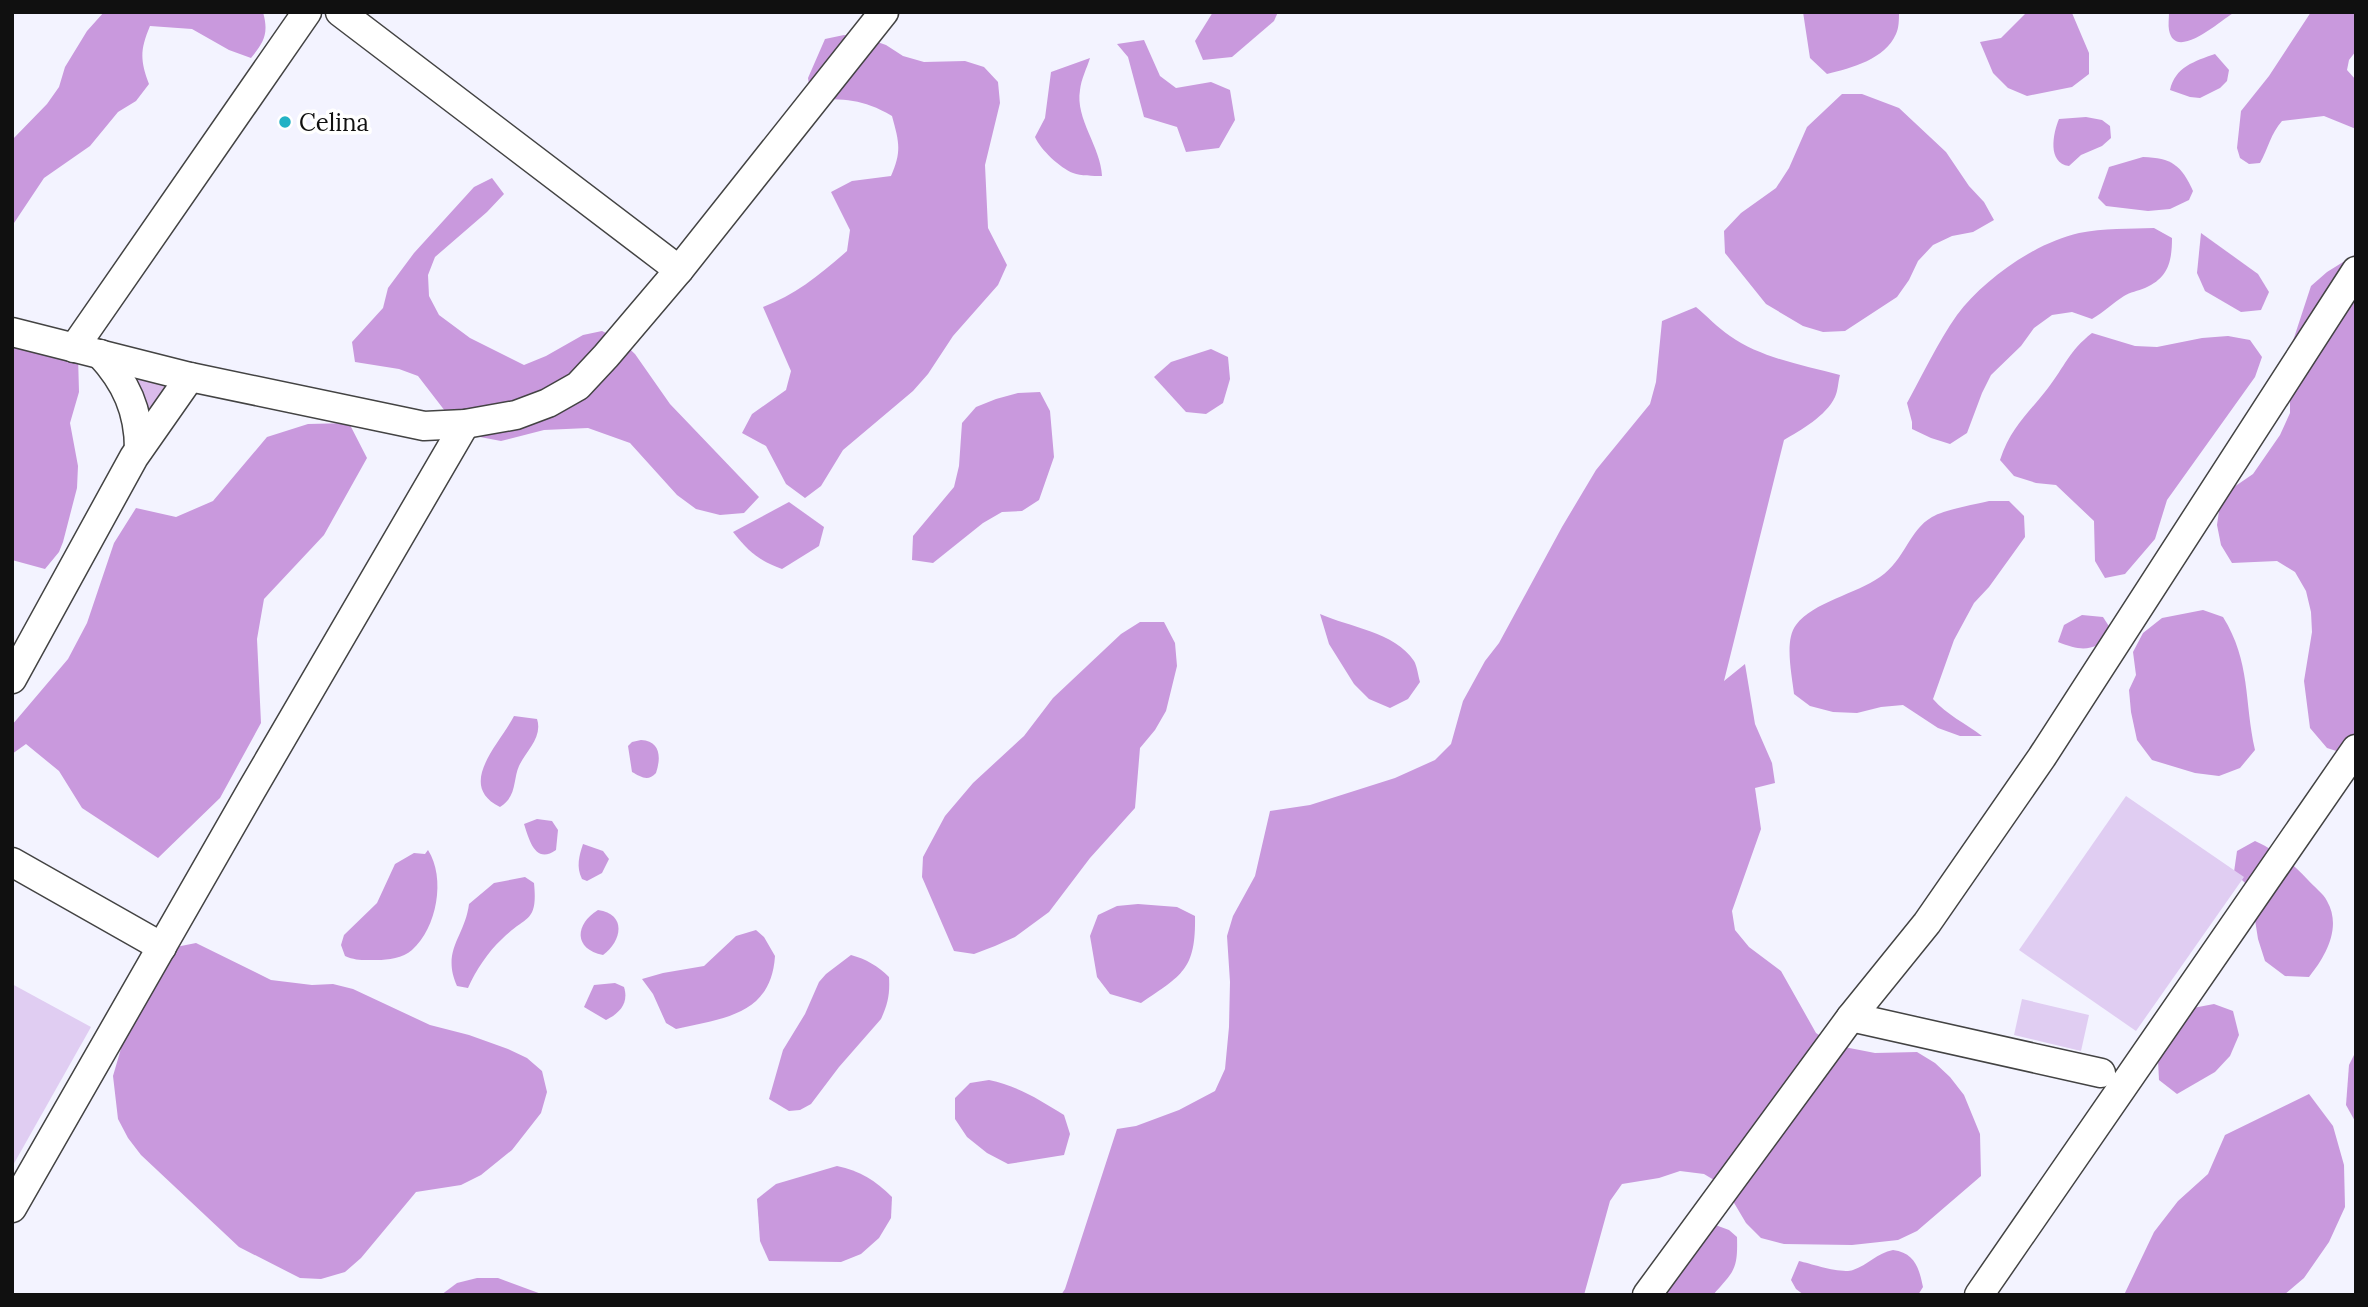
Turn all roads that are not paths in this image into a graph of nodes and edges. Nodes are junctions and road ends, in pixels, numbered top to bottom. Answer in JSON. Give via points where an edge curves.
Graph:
{"nodes":[{"id":1,"x":307,"y":12,"type":"edge"},
{"id":2,"x":340,"y":12,"type":"edge"},
{"id":3,"x":884,"y":12,"type":"edge"},
{"id":4,"x":679,"y":270,"type":"junction"},
{"id":5,"x":2356,"y":271,"type":"edge"},
{"id":6,"x":12,"y":332,"type":"edge"},
{"id":7,"x":87,"y":351,"type":"junction"},
{"id":8,"x":190,"y":377,"type":"junction"},
{"id":9,"x":465,"y":424,"type":"junction"},
{"id":10,"x":139,"y":449,"type":"junction"},
{"id":11,"x":12,"y":678,"type":"edge"},
{"id":12,"x":2356,"y":749,"type":"edge"},
{"id":13,"x":12,"y":862,"type":"edge"},
{"id":14,"x":162,"y":947,"type":"junction"},
{"id":15,"x":1852,"y":1017,"type":"junction"},
{"id":16,"x":2101,"y":1073,"type":"dead end"},
{"id":17,"x":13,"y":1204,"type":"edge"},
{"id":18,"x":1647,"y":1295,"type":"edge"},
{"id":19,"x":1979,"y":1295,"type":"edge"}],
"edges":[{"from":1,"to":7,"type":"street"},
{"from":2,"to":4,"type":"street"},
{"from":3,"to":4,"type":"street"},
{"from":4,"to":9,"type":"street","via":[[578,386],[516,415]]},
{"from":5,"to":15,"type":"street","via":[[2042,757],[1927,923]]},
{"from":6,"to":7,"type":"street"},
{"from":7,"to":8,"type":"street"},
{"from":7,"to":10,"type":"street","via":[[118,376],[132,402]]},
{"from":8,"to":9,"type":"street","via":[[424,426]]},
{"from":8,"to":10,"type":"street"},
{"from":9,"to":14,"type":"street"},
{"from":10,"to":11,"type":"street"},
{"from":12,"to":19,"type":"street"},
{"from":13,"to":14,"type":"street"},
{"from":14,"to":17,"type":"street"},
{"from":15,"to":16,"type":"street"},
{"from":15,"to":18,"type":"street"}]}
